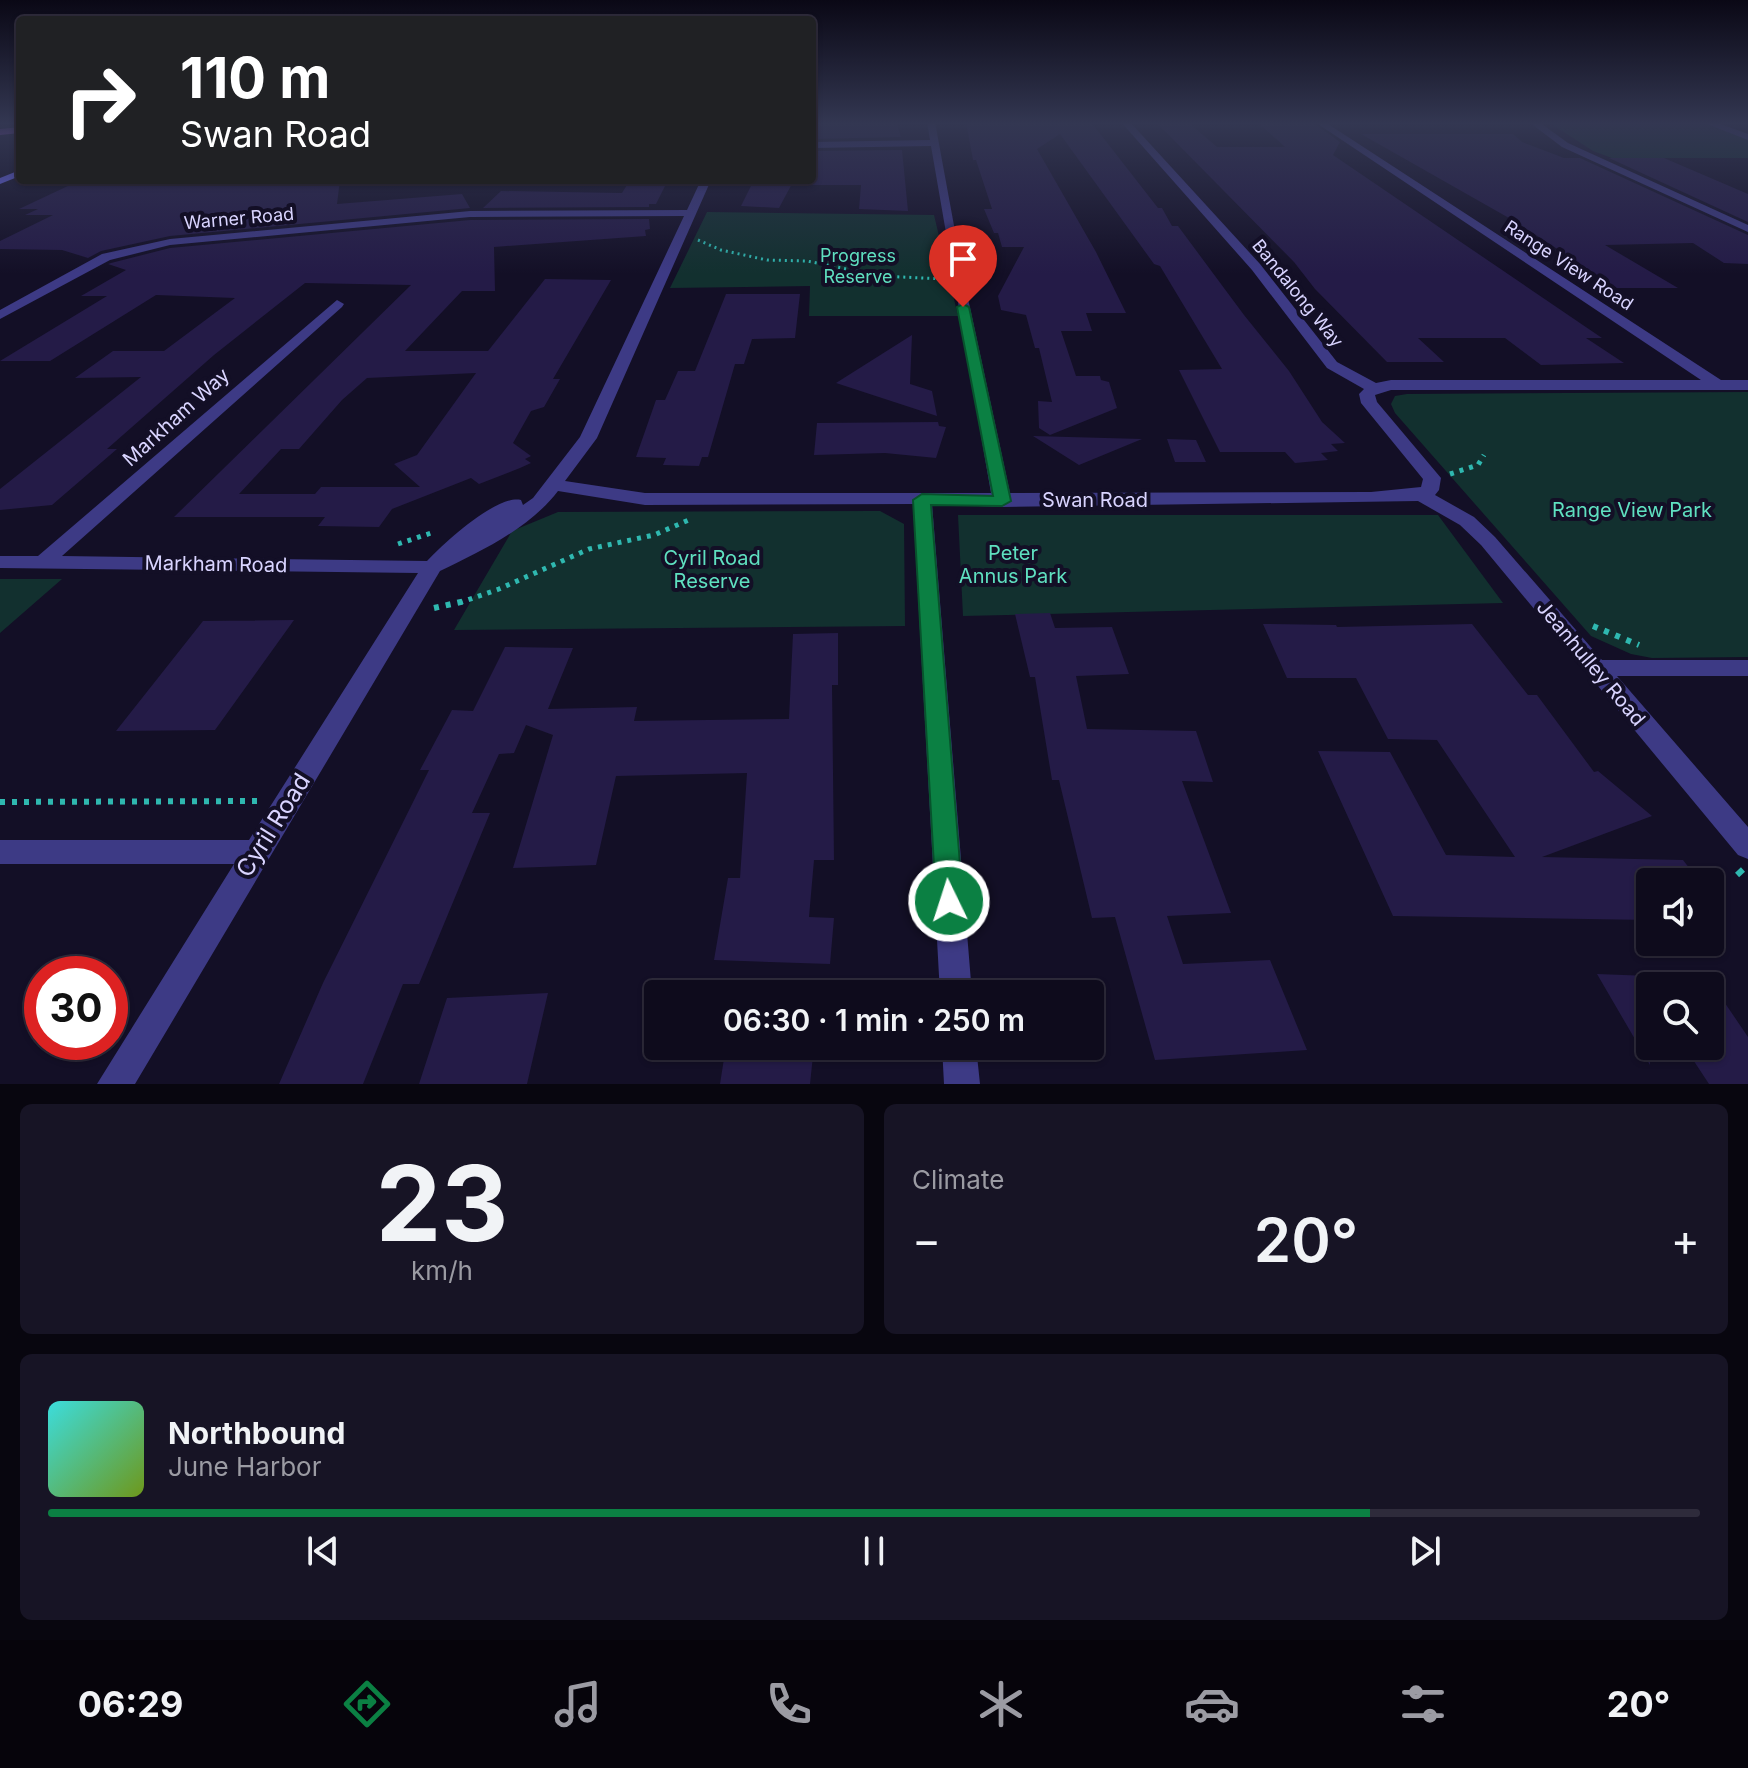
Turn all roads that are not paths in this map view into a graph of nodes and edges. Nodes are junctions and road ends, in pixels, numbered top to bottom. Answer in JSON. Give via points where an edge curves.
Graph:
{"nodes":[{"id":1,"x":938,"y":173,"type":"edge"},
{"id":2,"x":1171,"y":173,"type":"edge"},
{"id":3,"x":1396,"y":173,"type":"edge"},
{"id":4,"x":1625,"y":173,"type":"edge"},
{"id":5,"x":704,"y":184,"type":"edge"},
{"id":6,"x":689,"y":213,"type":"junction"},
{"id":7,"x":1748,"y":229,"type":"edge"},
{"id":8,"x":337,"y":304,"type":"dead end"},
{"id":9,"x":0,"y":315,"type":"edge"},
{"id":10,"x":1718,"y":385,"type":"junction"},
{"id":11,"x":1748,"y":385,"type":"edge"},
{"id":12,"x":1374,"y":388,"type":"junction"},
{"id":13,"x":1433,"y":482,"type":"junction"},
{"id":14,"x":554,"y":485,"type":"junction"},
{"id":15,"x":922,"y":500,"type":"junction"},
{"id":16,"x":1002,"y":501,"type":"junction"},
{"id":17,"x":0,"y":562,"type":"edge"},
{"id":18,"x":44,"y":562,"type":"junction"},
{"id":19,"x":432,"y":567,"type":"junction"},
{"id":20,"x":1595,"y":668,"type":"junction"},
{"id":21,"x":1748,"y":668,"type":"edge"},
{"id":22,"x":0,"y":852,"type":"edge"},
{"id":23,"x":241,"y":852,"type":"junction"},
{"id":24,"x":1738,"y":852,"type":"edge"},
{"id":25,"x":955,"y":980,"type":"edge"},
{"id":26,"x":960,"y":1060,"type":"edge"},
{"id":27,"x":115,"y":1084,"type":"edge"},
{"id":28,"x":962,"y":1084,"type":"edge"}],
"edges":[{"from":1,"to":16,"type":"street"},
{"from":2,"to":12,"type":"street","name":"Bandalong Way","via":[[1256,267],[1332,365]]},
{"from":3,"to":10,"type":"street","name":"Range View Road"},
{"from":4,"to":7,"type":"street"},
{"from":5,"to":6,"type":"street"},
{"from":6,"to":9,"type":"street","name":"Warner Road","via":[[498,212],[170,242],[106,257]]},
{"from":6,"to":14,"type":"street","via":[[588,438]]},
{"from":8,"to":18,"type":"street","name":"Markham Way"},
{"from":10,"to":11,"type":"street"},
{"from":10,"to":12,"type":"street"},
{"from":12,"to":13,"type":"street","via":[[1367,394],[1369,403]]},
{"from":13,"to":16,"type":"street","name":"Swan Road","via":[[1371,498]]},
{"from":13,"to":20,"type":"street","name":"Jeanhulley Road"},
{"from":14,"to":15,"type":"street","name":"Swan Road","via":[[645,499]]},
{"from":14,"to":19,"type":"street","via":[[540,502],[474,547]]},
{"from":15,"to":16,"type":"street","name":"Swan Road"},
{"from":15,"to":25,"type":"street"},
{"from":17,"to":18,"type":"street","name":"Markham Road"},
{"from":18,"to":19,"type":"street","name":"Markham Road"},
{"from":19,"to":23,"type":"street","name":"Cyril Road","via":[[271,797]]},
{"from":20,"to":21,"type":"street"},
{"from":20,"to":24,"type":"street","name":"Jeanhulley Road"},
{"from":22,"to":23,"type":"street"},
{"from":23,"to":27,"type":"street","name":"Cyril Road"},
{"from":26,"to":28,"type":"street"}]}
